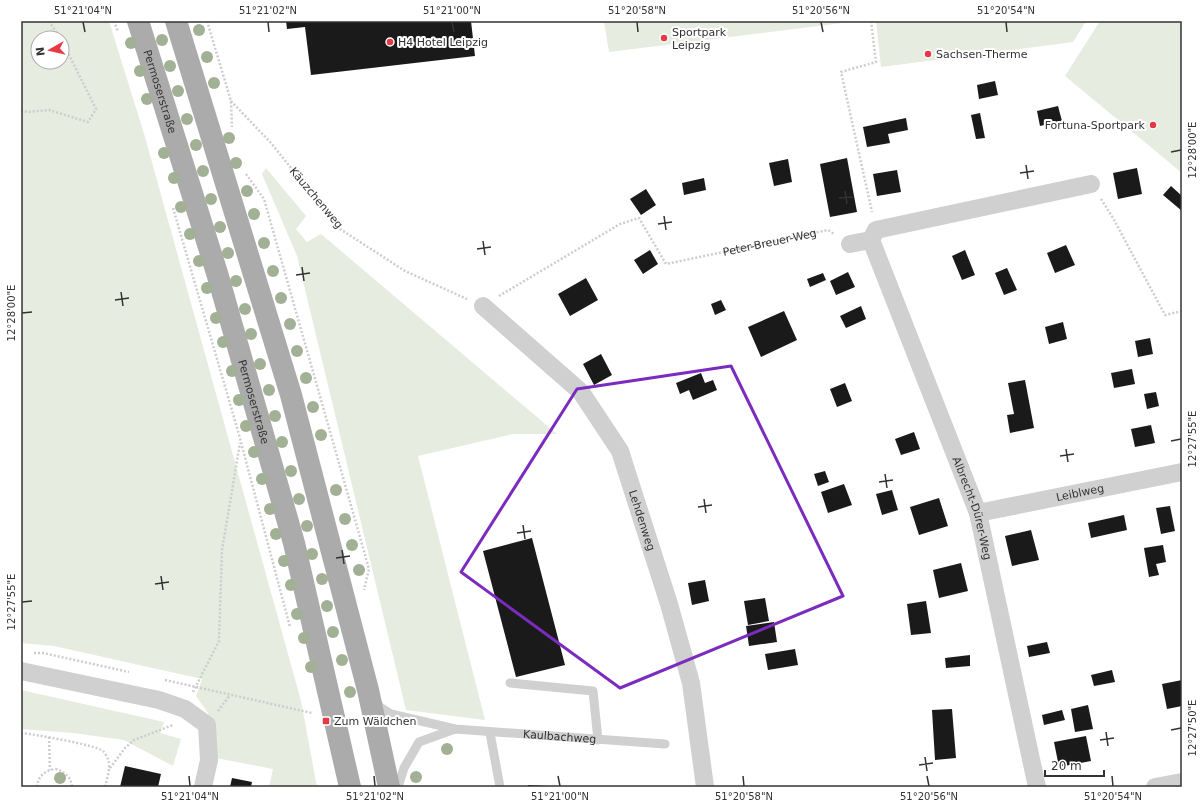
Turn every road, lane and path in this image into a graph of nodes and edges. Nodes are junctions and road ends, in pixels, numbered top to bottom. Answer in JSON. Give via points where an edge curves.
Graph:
{"nodes":[{"id":1,"x":49,"y":21,"type":"edge"},
{"id":2,"x":114,"y":21,"type":"edge"},
{"id":3,"x":138,"y":21,"type":"edge"},
{"id":4,"x":176,"y":21,"type":"edge"},
{"id":5,"x":207,"y":21,"type":"edge"},
{"id":6,"x":871,"y":21,"type":"edge"},
{"id":7,"x":55,"y":30,"type":"edge"},
{"id":8,"x":119,"y":36,"type":"dead end"},
{"id":9,"x":70,"y":57,"type":"edge"},
{"id":10,"x":21,"y":110,"type":"edge"},
{"id":11,"x":1091,"y":184,"type":"dead end"},
{"id":12,"x":172,"y":204,"type":"dead end"},
{"id":13,"x":1114,"y":218,"type":"dead end"},
{"id":14,"x":874,"y":235,"type":"junction"},
{"id":15,"x":850,"y":244,"type":"joint"},
{"id":16,"x":483,"y":306,"type":"junction"},
{"id":17,"x":1182,"y":311,"type":"edge"},
{"id":18,"x":240,"y":441,"type":"junction"},
{"id":19,"x":1182,"y":472,"type":"edge"},
{"id":20,"x":978,"y":513,"type":"junction"},
{"id":21,"x":291,"y":630,"type":"dead end"},
{"id":22,"x":21,"y":671,"type":"edge"},
{"id":23,"x":510,"y":683,"type":"dead end"},
{"id":24,"x":368,"y":690,"type":"junction"},
{"id":25,"x":311,"y":705,"type":"dead end"},
{"id":26,"x":196,"y":717,"type":"junction"},
{"id":27,"x":314,"y":720,"type":"dead end"},
{"id":28,"x":455,"y":729,"type":"junction"},
{"id":29,"x":490,"y":732,"type":"junction"},
{"id":30,"x":21,"y":733,"type":"edge"},
{"id":31,"x":49,"y":737,"type":"junction"},
{"id":32,"x":598,"y":740,"type":"junction"},
{"id":33,"x":665,"y":744,"type":"dead end"},
{"id":34,"x":109,"y":768,"type":"junction"},
{"id":35,"x":50,"y":770,"type":"junction"},
{"id":36,"x":1182,"y":782,"type":"edge"},
{"id":37,"x":37,"y":787,"type":"edge"},
{"id":38,"x":72,"y":787,"type":"edge"},
{"id":39,"x":105,"y":787,"type":"edge"},
{"id":40,"x":203,"y":787,"type":"edge"},
{"id":41,"x":350,"y":787,"type":"edge"},
{"id":42,"x":389,"y":787,"type":"edge"},
{"id":43,"x":398,"y":787,"type":"edge"},
{"id":44,"x":500,"y":787,"type":"edge"},
{"id":45,"x":705,"y":787,"type":"edge"},
{"id":46,"x":1037,"y":787,"type":"edge"},
{"id":47,"x":1155,"y":787,"type":"edge"}],
"edges":[{"from":1,"to":7,"type":"path"},
{"from":2,"to":8,"type":"path"},
{"from":3,"to":41,"type":"main road","name":"Permoserstraße","via":[[217,273],[294,543]]},
{"from":4,"to":24,"type":"main road","via":[[291,395]]},
{"from":5,"to":16,"type":"path","name":"Käuzchenweg","via":[[231,101],[271,143],[340,229],[406,271]]},
{"from":6,"to":14,"type":"path","via":[[876,62],[841,72]]},
{"from":9,"to":10,"type":"path","via":[[96,109],[88,122],[49,110]]},
{"from":11,"to":14,"type":"street"},
{"from":12,"to":18,"type":"path"},
{"from":13,"to":17,"type":"path","via":[[1165,314]]},
{"from":14,"to":15,"type":"street"},
{"from":14,"to":20,"type":"street","name":"Albrecht-Dürer-Weg"},
{"from":15,"to":16,"type":"path","name":"Peter-Breuer-Weg","via":[[828,230],[666,264],[639,218],[620,224]]},
{"from":16,"to":45,"type":"street","name":"Lehdenweg","via":[[581,392],[620,452],[669,604],[691,683]]},
{"from":18,"to":21,"type":"path"},
{"from":18,"to":26,"type":"path","via":[[222,550],[219,641]]},
{"from":19,"to":20,"type":"street","name":"Leiblweg"},
{"from":20,"to":46,"type":"street","name":"Albrecht-Dürer-Weg"},
{"from":22,"to":26,"type":"street","via":[[159,700]]},
{"from":23,"to":32,"type":"lane","via":[[593,691]]},
{"from":24,"to":28,"type":"lane","name":"Kaulbachweg","via":[[380,707],[391,714]]},
{"from":24,"to":42,"type":"main road"},
{"from":25,"to":27,"type":"path"},
{"from":26,"to":34,"type":"path","via":[[134,740]]},
{"from":26,"to":40,"type":"street","via":[[209,760]]},
{"from":28,"to":29,"type":"lane","name":"Kaulbachweg"},
{"from":28,"to":43,"type":"lane","name":"Kaulbachweg","via":[[419,742],[404,768]]},
{"from":29,"to":32,"type":"lane","name":"Kaulbachweg"},
{"from":29,"to":44,"type":"lane"},
{"from":30,"to":31,"type":"path"},
{"from":31,"to":34,"type":"path","via":[[103,751],[108,759]]},
{"from":31,"to":35,"type":"path"},
{"from":32,"to":33,"type":"lane","name":"Kaulbachweg"},
{"from":34,"to":39,"type":"path"},
{"from":35,"to":37,"type":"path","via":[[40,776]]},
{"from":35,"to":38,"type":"path","via":[[56,769],[66,774]]},
{"from":36,"to":47,"type":"street"}]}
